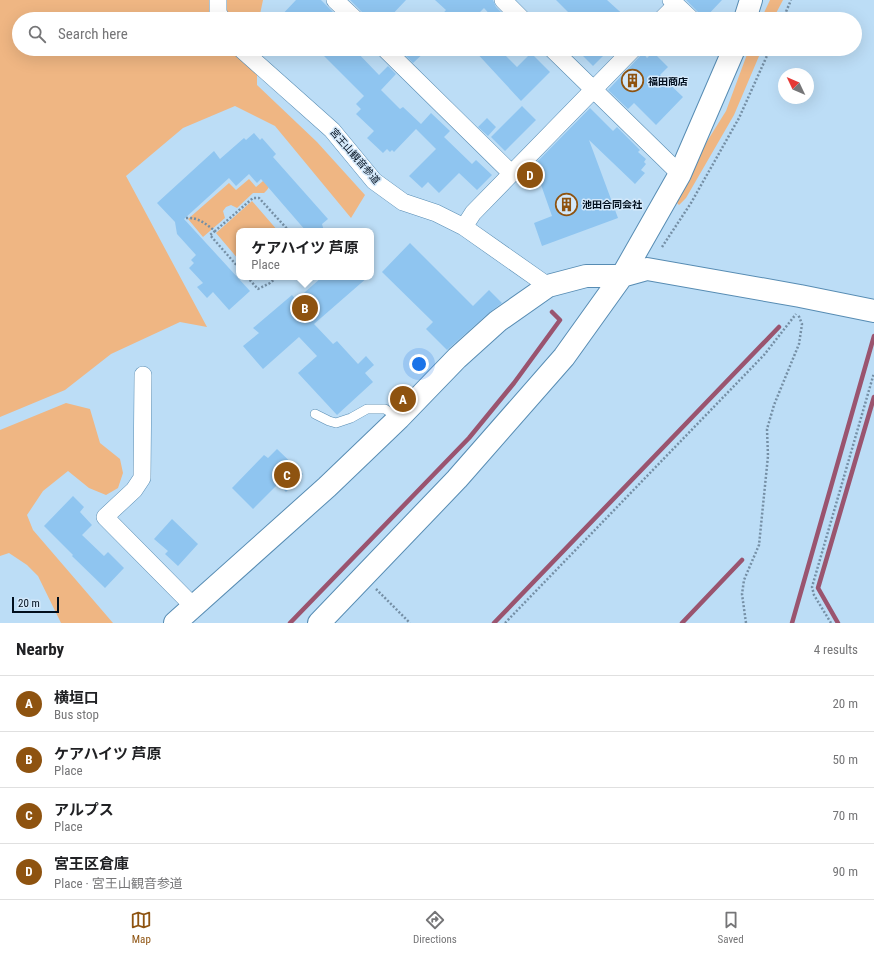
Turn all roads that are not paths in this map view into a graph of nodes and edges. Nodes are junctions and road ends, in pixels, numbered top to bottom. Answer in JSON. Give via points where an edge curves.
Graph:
{"nodes":[{"id":1,"x":218,"y":0,"type":"edge"},
{"id":2,"x":336,"y":0,"type":"edge"},
{"id":3,"x":503,"y":0,"type":"edge"},
{"id":4,"x":751,"y":0,"type":"edge"},
{"id":5,"x":673,"y":3,"type":"edge"},
{"id":6,"x":218,"y":12,"type":"edge"},
{"id":7,"x":348,"y":12,"type":"edge"},
{"id":8,"x":515,"y":12,"type":"edge"},
{"id":9,"x":667,"y":12,"type":"edge"},
{"id":10,"x":683,"y":12,"type":"edge"},
{"id":11,"x":747,"y":12,"type":"edge"},
{"id":12,"x":249,"y":56,"type":"edge"},
{"id":13,"x":392,"y":56,"type":"edge"},
{"id":14,"x":559,"y":56,"type":"edge"},
{"id":15,"x":626,"y":56,"type":"edge"},
{"id":16,"x":727,"y":56,"type":"edge"},
{"id":17,"x":593,"y":90,"type":"junction"},
{"id":18,"x":511,"y":173,"type":"junction"},
{"id":19,"x":680,"y":174,"type":"junction"},
{"id":20,"x":464,"y":227,"type":"junction"},
{"id":21,"x":622,"y":276,"type":"junction"},
{"id":22,"x":548,"y":286,"type":"junction"},
{"id":23,"x":874,"y":311,"type":"edge"},
{"id":24,"x":143,"y":375,"type":"dead end"},
{"id":25,"x":315,"y":414,"type":"dead end"},
{"id":26,"x":399,"y":418,"type":"junction"},
{"id":27,"x":194,"y":607,"type":"junction"},
{"id":28,"x":174,"y":623,"type":"edge"},
{"id":29,"x":319,"y":623,"type":"edge"}],
"edges":[{"from":1,"to":6,"type":"street"},
{"from":2,"to":7,"type":"street"},
{"from":3,"to":8,"type":"street"},
{"from":4,"to":11,"type":"street"},
{"from":5,"to":9,"type":"street"},
{"from":5,"to":10,"type":"street"},
{"from":12,"to":20,"type":"street","name":"宮王山観音参道","via":[[332,130],[374,181],[403,202],[436,213]]},
{"from":13,"to":18,"type":"street"},
{"from":14,"to":17,"type":"street"},
{"from":15,"to":17,"type":"street"},
{"from":16,"to":19,"type":"street"},
{"from":17,"to":18,"type":"street"},
{"from":17,"to":19,"type":"street"},
{"from":18,"to":20,"type":"street","via":[[472,213]]},
{"from":19,"to":21,"type":"street"},
{"from":20,"to":22,"type":"street","name":"宮王山観音参道"},
{"from":21,"to":22,"type":"street","via":[[586,276]]},
{"from":21,"to":23,"type":"street","via":[[647,269],[798,304]]},
{"from":21,"to":29,"type":"street","via":[[564,357],[457,479]]},
{"from":22,"to":26,"type":"street","via":[[498,321],[457,358]]},
{"from":24,"to":27,"type":"street","via":[[142,478],[134,490],[105,517]]},
{"from":25,"to":26,"type":"lane","via":[[336,423],[368,409],[384,409]]},
{"from":26,"to":27,"type":"street"},
{"from":27,"to":28,"type":"street"}]}
